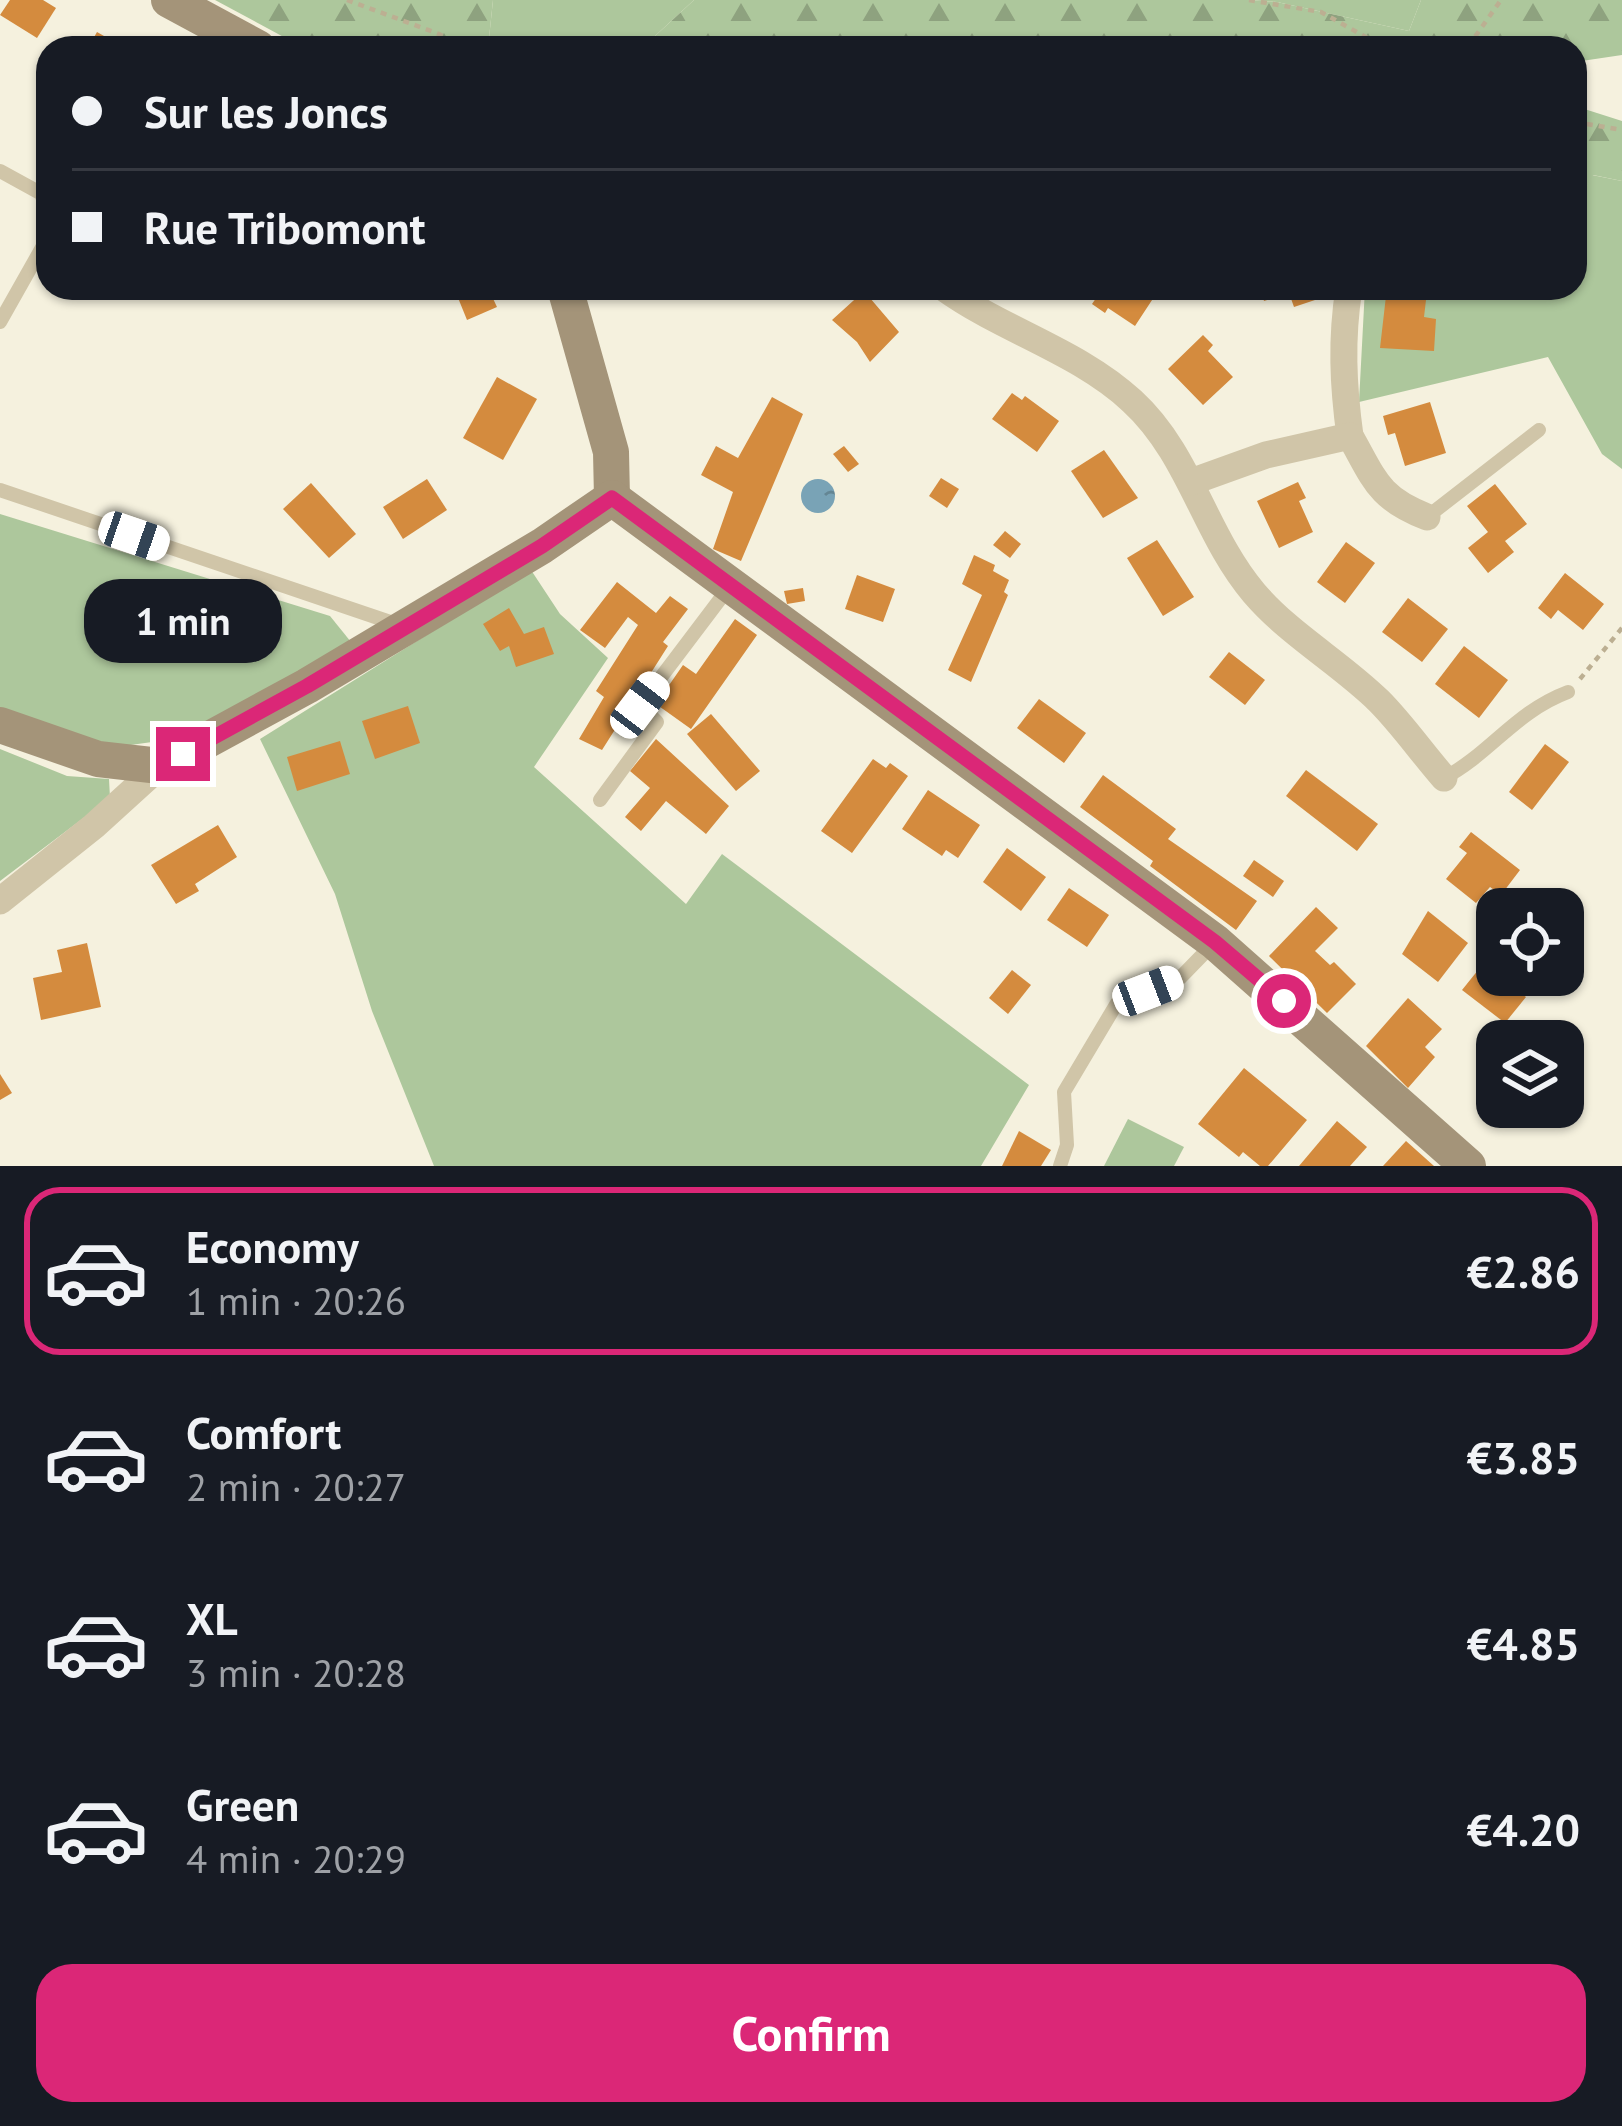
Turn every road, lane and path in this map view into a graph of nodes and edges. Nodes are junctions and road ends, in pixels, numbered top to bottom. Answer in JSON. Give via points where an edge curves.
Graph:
{"nodes":[{"id":1,"x":170,"y":0,"type":"edge"},
{"id":2,"x":347,"y":0,"type":"edge"},
{"id":3,"x":1249,"y":0,"type":"edge"},
{"id":4,"x":1501,"y":0,"type":"edge"},
{"id":5,"x":237,"y":36,"type":"edge"},
{"id":6,"x":442,"y":36,"type":"edge"},
{"id":7,"x":1364,"y":36,"type":"edge"},
{"id":8,"x":1475,"y":36,"type":"edge"},
{"id":9,"x":1587,"y":124,"type":"edge"},
{"id":10,"x":1622,"y":130,"type":"edge"},
{"id":11,"x":0,"y":171,"type":"edge"},
{"id":12,"x":36,"y":191,"type":"edge"},
{"id":13,"x":36,"y":255,"type":"edge"},
{"id":14,"x":568,"y":300,"type":"edge"},
{"id":15,"x":963,"y":300,"type":"edge"},
{"id":16,"x":1347,"y":300,"type":"edge"},
{"id":17,"x":0,"y":322,"type":"edge"},
{"id":18,"x":1539,"y":430,"type":"dead end"},
{"id":19,"x":1350,"y":436,"type":"junction"},
{"id":20,"x":1191,"y":482,"type":"junction"},
{"id":21,"x":0,"y":490,"type":"edge"},
{"id":22,"x":612,"y":498,"type":"junction"},
{"id":23,"x":1427,"y":518,"type":"joint"},
{"id":24,"x":730,"y":585,"type":"junction"},
{"id":25,"x":403,"y":627,"type":"junction"},
{"id":26,"x":1622,"y":628,"type":"edge"},
{"id":27,"x":1568,"y":692,"type":"joint"},
{"id":28,"x":0,"y":724,"type":"edge"},
{"id":29,"x":160,"y":766,"type":"junction"},
{"id":30,"x":1444,"y":778,"type":"joint"},
{"id":31,"x":599,"y":800,"type":"dead end"},
{"id":32,"x":0,"y":901,"type":"edge"},
{"id":33,"x":1215,"y":942,"type":"junction"},
{"id":34,"x":1060,"y":1166,"type":"edge"},
{"id":35,"x":1468,"y":1166,"type":"edge"}],
"edges":[{"from":1,"to":5,"type":"street"},
{"from":2,"to":6,"type":"path"},
{"from":3,"to":7,"type":"path","via":[[1321,12]]},
{"from":4,"to":8,"type":"path"},
{"from":9,"to":10,"type":"path"},
{"from":11,"to":12,"type":"lane"},
{"from":13,"to":17,"type":"lane"},
{"from":14,"to":22,"type":"street","via":[[606,433]]},
{"from":15,"to":20,"type":"street","via":[[1105,378],[1150,418]]},
{"from":16,"to":19,"type":"street","via":[[1342,376]]},
{"from":18,"to":23,"type":"lane"},
{"from":19,"to":20,"type":"street"},
{"from":19,"to":23,"type":"street","via":[[1381,490]]},
{"from":20,"to":30,"type":"street","via":[[1252,590],[1378,701]]},
{"from":21,"to":25,"type":"lane"},
{"from":22,"to":24,"type":"street"},
{"from":22,"to":25,"type":"street"},
{"from":24,"to":31,"type":"lane","via":[[640,705],[657,722]]},
{"from":24,"to":33,"type":"street"},
{"from":25,"to":29,"type":"street"},
{"from":26,"to":27,"type":"path"},
{"from":27,"to":30,"type":"lane","via":[[1524,713],[1472,764]]},
{"from":28,"to":29,"type":"street","via":[[98,759]]},
{"from":29,"to":32,"type":"street"},
{"from":33,"to":34,"type":"lane","via":[[1180,978],[1117,1003],[1064,1092]]},
{"from":33,"to":35,"type":"street"}]}
